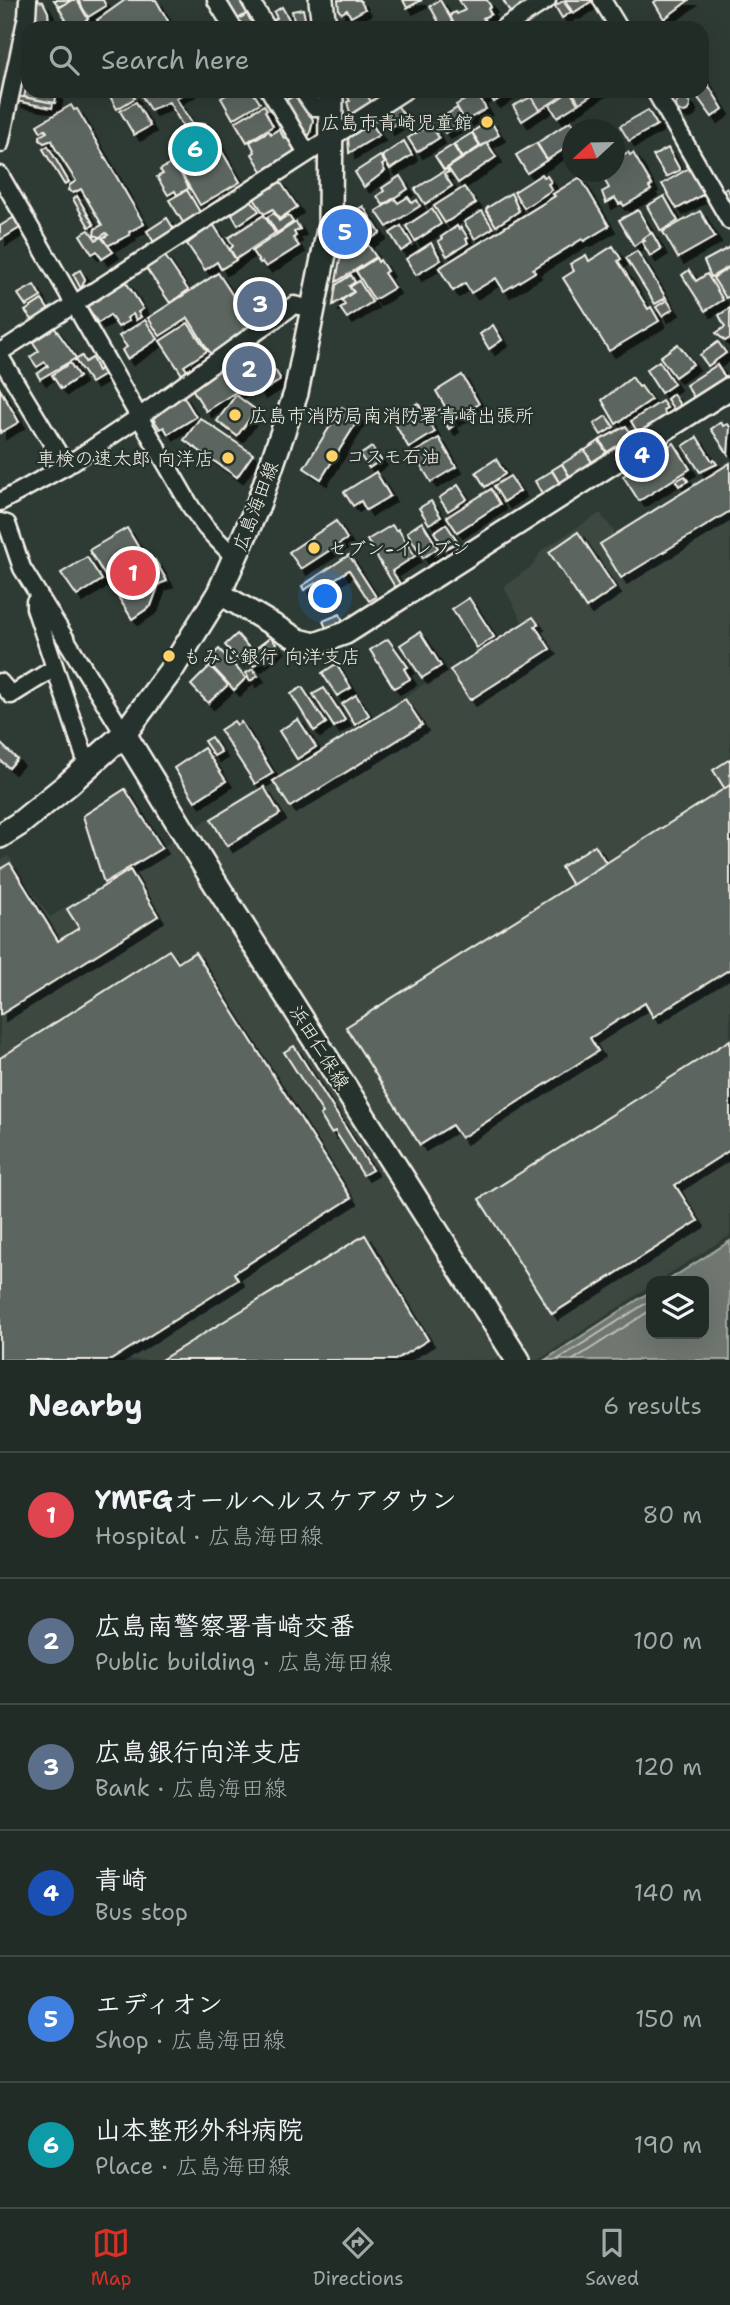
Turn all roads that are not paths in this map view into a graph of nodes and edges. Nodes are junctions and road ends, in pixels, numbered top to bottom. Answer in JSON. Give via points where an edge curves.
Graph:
{"nodes":[{"id":1,"x":28,"y":0,"type":"edge"},
{"id":2,"x":216,"y":0,"type":"edge"},
{"id":3,"x":250,"y":0,"type":"edge"},
{"id":4,"x":321,"y":0,"type":"edge"},
{"id":5,"x":547,"y":0,"type":"edge"},
{"id":6,"x":602,"y":0,"type":"edge"},
{"id":7,"x":26,"y":21,"type":"edge"},
{"id":8,"x":229,"y":21,"type":"edge"},
{"id":9,"x":263,"y":21,"type":"edge"},
{"id":10,"x":323,"y":21,"type":"edge"},
{"id":11,"x":514,"y":21,"type":"edge"},
{"id":12,"x":615,"y":21,"type":"edge"},
{"id":13,"x":21,"y":44,"type":"edge"},
{"id":14,"x":274,"y":98,"type":"edge"},
{"id":15,"x":308,"y":98,"type":"edge"},
{"id":16,"x":393,"y":98,"type":"edge"},
{"id":17,"x":659,"y":98,"type":"edge"},
{"id":18,"x":332,"y":99,"type":"edge"},
{"id":19,"x":332,"y":136,"type":"junction"},
{"id":20,"x":0,"y":144,"type":"edge"},
{"id":21,"x":307,"y":153,"type":"junction"},
{"id":22,"x":0,"y":175,"type":"edge"},
{"id":23,"x":730,"y":221,"type":"edge"},
{"id":24,"x":75,"y":304,"type":"junction"},
{"id":25,"x":313,"y":309,"type":"junction"},
{"id":26,"x":0,"y":355,"type":"edge"},
{"id":27,"x":730,"y":388,"type":"edge"},
{"id":28,"x":139,"y":417,"type":"junction"},
{"id":29,"x":66,"y":466,"type":"junction"},
{"id":30,"x":0,"y":502,"type":"edge"},
{"id":31,"x":0,"y":522,"type":"edge"},
{"id":32,"x":234,"y":558,"type":"junction"},
{"id":33,"x":219,"y":593,"type":"junction"},
{"id":34,"x":40,"y":598,"type":"junction"},
{"id":35,"x":53,"y":668,"type":"junction"},
{"id":36,"x":0,"y":681,"type":"edge"},
{"id":37,"x":124,"y":734,"type":"junction"},
{"id":38,"x":88,"y":766,"type":"junction"},
{"id":39,"x":0,"y":836,"type":"edge"},
{"id":40,"x":518,"y":1360,"type":"edge"}],
"edges":[{"from":1,"to":7,"type":"street"},
{"from":2,"to":8,"type":"street"},
{"from":3,"to":9,"type":"street"},
{"from":4,"to":10,"type":"main road"},
{"from":5,"to":11,"type":"street"},
{"from":6,"to":12,"type":"street"},
{"from":13,"to":20,"type":"street"},
{"from":14,"to":21,"type":"street"},
{"from":15,"to":18,"type":"street","via":[[314,107]]},
{"from":16,"to":19,"type":"street"},
{"from":17,"to":23,"type":"street"},
{"from":18,"to":19,"type":"main road","name":"広島海田線"},
{"from":19,"to":21,"type":"street"},
{"from":19,"to":25,"type":"main road","name":"広島海田線","via":[[330,224]]},
{"from":21,"to":24,"type":"street"},
{"from":22,"to":24,"type":"street"},
{"from":24,"to":26,"type":"street"},
{"from":24,"to":28,"type":"street"},
{"from":25,"to":28,"type":"street","via":[[294,305]]},
{"from":25,"to":32,"type":"main road","name":"広島海田線","via":[[296,393],[258,505]]},
{"from":26,"to":29,"type":"street"},
{"from":27,"to":33,"type":"street","via":[[345,633],[315,644],[299,640]]},
{"from":28,"to":29,"type":"street"},
{"from":28,"to":32,"type":"street","via":[[191,507]]},
{"from":29,"to":30,"type":"street"},
{"from":31,"to":34,"type":"street","via":[[7,524],[22,568]]},
{"from":32,"to":33,"type":"main road","name":"広島海田線"},
{"from":33,"to":37,"type":"main road","name":"広島海田線"},
{"from":34,"to":35,"type":"street","via":[[35,608]]},
{"from":34,"to":37,"type":"street"},
{"from":35,"to":36,"type":"street","via":[[11,695]]},
{"from":35,"to":38,"type":"street"},
{"from":37,"to":38,"type":"main road","name":"広島海田線"},
{"from":37,"to":40,"type":"main road","name":"浜田仁保線"},
{"from":38,"to":39,"type":"main road","name":"広島海田線"}]}
